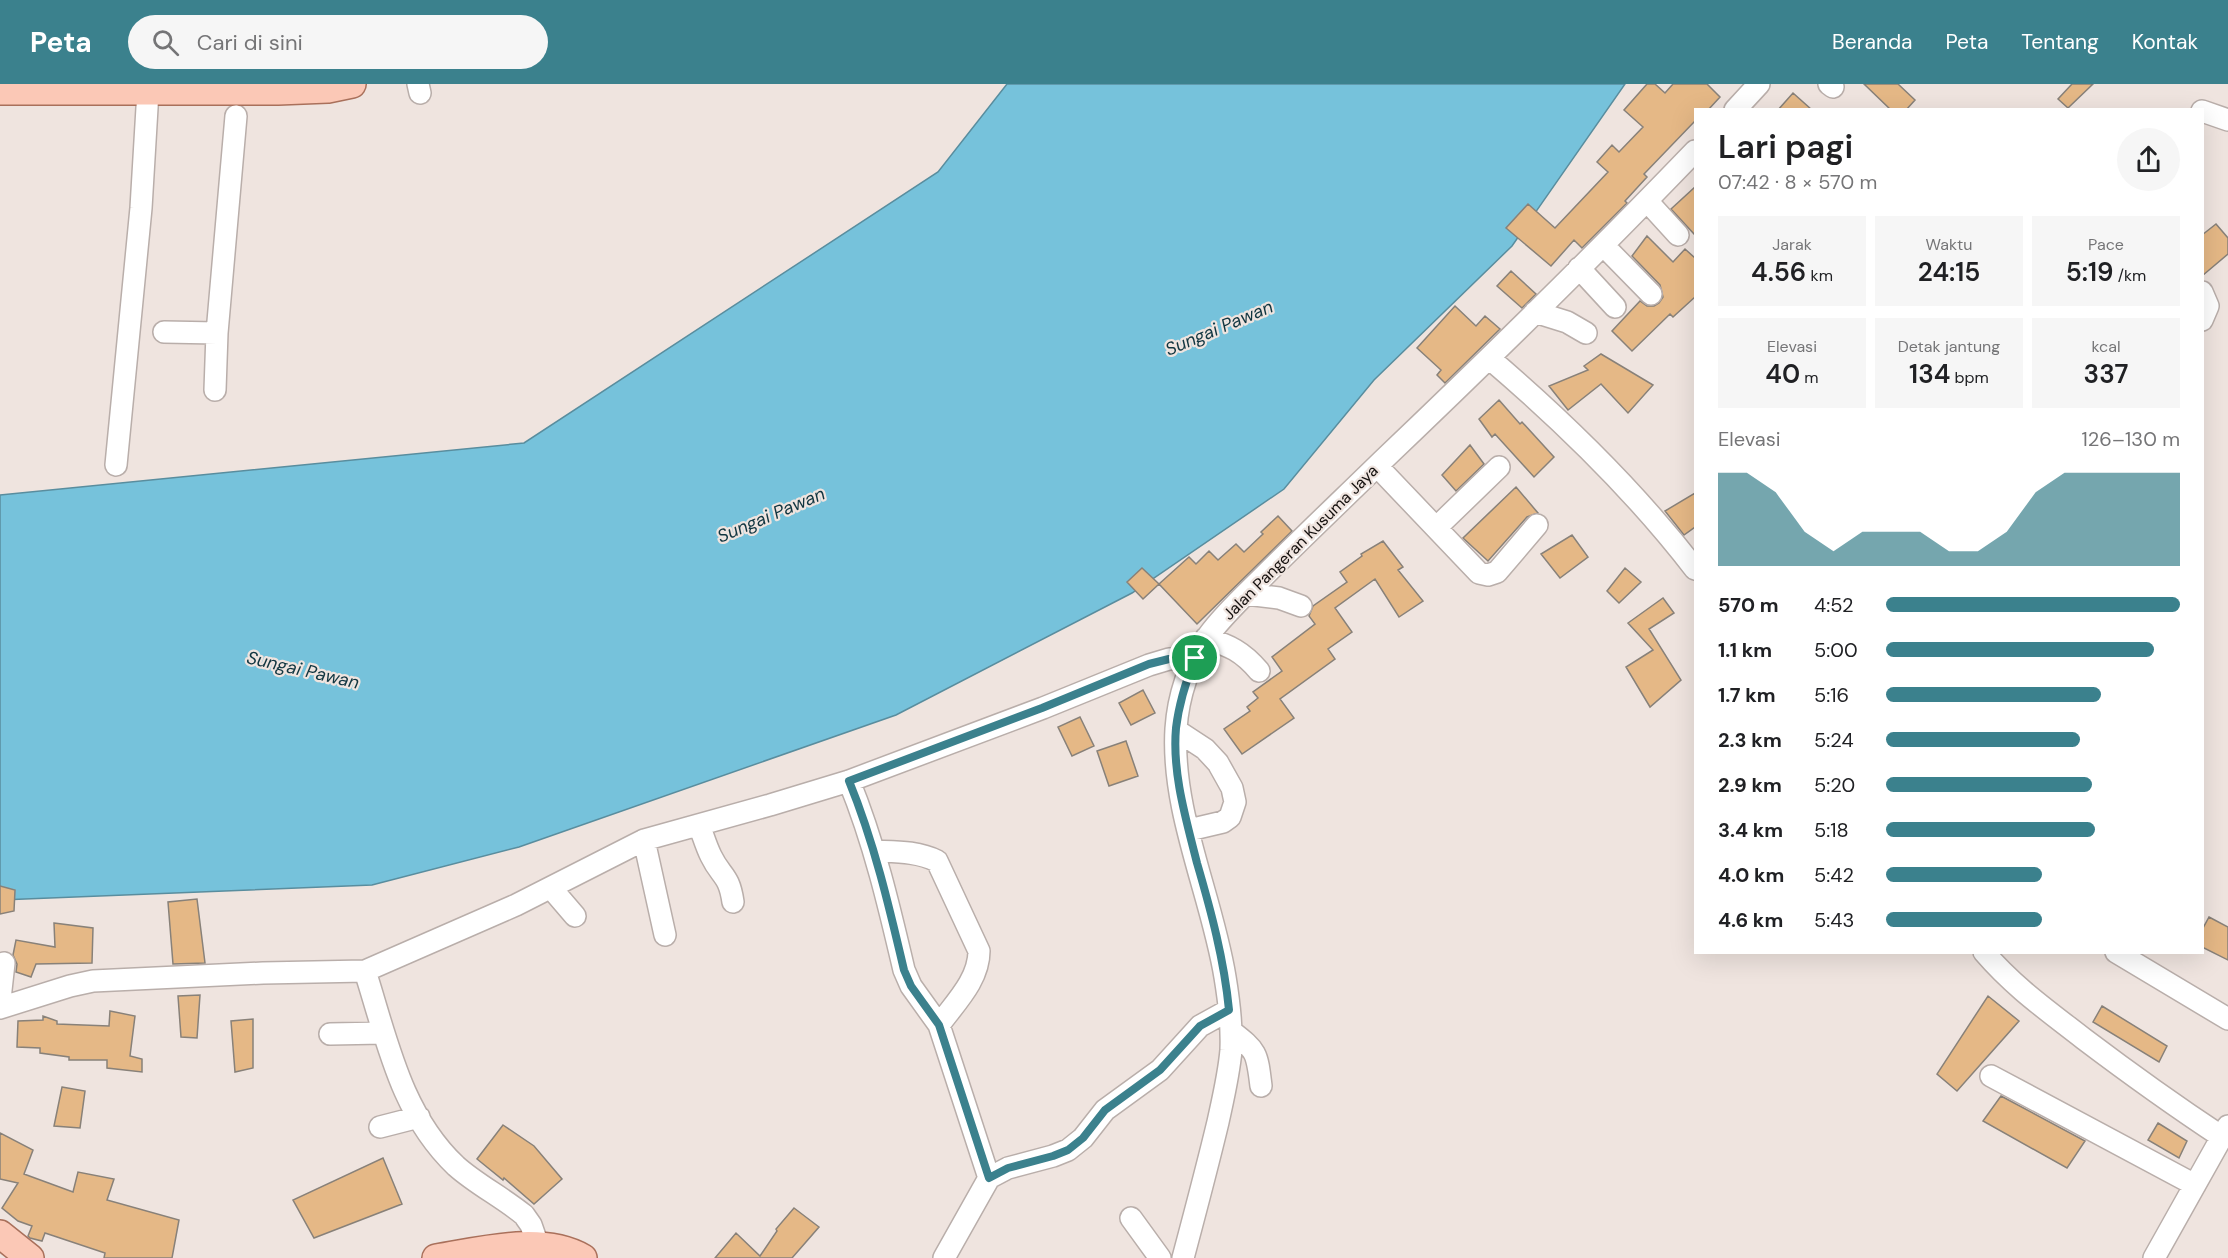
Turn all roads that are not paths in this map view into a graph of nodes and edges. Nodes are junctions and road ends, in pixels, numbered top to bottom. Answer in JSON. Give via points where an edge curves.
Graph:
{"nodes":[{"id":1,"x":352,"y":84,"type":"edge"},
{"id":2,"x":1759,"y":84,"type":"edge"},
{"id":3,"x":0,"y":91,"type":"edge"},
{"id":4,"x":148,"y":91,"type":"junction"},
{"id":5,"x":236,"y":104,"type":"junction"},
{"id":6,"x":1737,"y":108,"type":"edge"},
{"id":7,"x":2204,"y":112,"type":"edge"},
{"id":8,"x":2228,"y":120,"type":"edge"},
{"id":9,"x":1694,"y":152,"type":"edge"},
{"id":10,"x":1647,"y":201,"type":"junction"},
{"id":11,"x":1678,"y":235,"type":"dead end"},
{"id":12,"x":1603,"y":244,"type":"junction"},
{"id":13,"x":1580,"y":268,"type":"junction"},
{"id":14,"x":1651,"y":294,"type":"dead end"},
{"id":15,"x":2204,"y":297,"type":"edge"},
{"id":16,"x":1616,"y":307,"type":"dead end"},
{"id":17,"x":1535,"y":312,"type":"junction"},
{"id":18,"x":2204,"y":315,"type":"edge"},
{"id":19,"x":164,"y":332,"type":"dead end"},
{"id":20,"x":217,"y":333,"type":"junction"},
{"id":21,"x":1586,"y":333,"type":"dead end"},
{"id":22,"x":1489,"y":358,"type":"junction"},
{"id":23,"x":215,"y":390,"type":"dead end"},
{"id":24,"x":116,"y":465,"type":"dead end"},
{"id":25,"x":1377,"y":466,"type":"junction"},
{"id":26,"x":1498,"y":467,"type":"dead end"},
{"id":27,"x":1537,"y":525,"type":"dead end"},
{"id":28,"x":1437,"y":527,"type":"junction"},
{"id":29,"x":1694,"y":568,"type":"edge"},
{"id":30,"x":1246,"y":594,"type":"junction"},
{"id":31,"x":1301,"y":606,"type":"dead end"},
{"id":32,"x":1206,"y":638,"type":"junction"},
{"id":33,"x":1195,"y":658,"type":"junction"},
{"id":34,"x":1259,"y":670,"type":"dead end"},
{"id":35,"x":1176,"y":730,"type":"junction"},
{"id":36,"x":849,"y":781,"type":"junction"},
{"id":37,"x":699,"y":825,"type":"junction"},
{"id":38,"x":1189,"y":830,"type":"junction"},
{"id":39,"x":644,"y":840,"type":"junction"},
{"id":40,"x":874,"y":851,"type":"junction"},
{"id":41,"x":551,"y":888,"type":"junction"},
{"id":42,"x":733,"y":902,"type":"dead end"},
{"id":43,"x":575,"y":916,"type":"dead end"},
{"id":44,"x":665,"y":935,"type":"dead end"},
{"id":45,"x":1986,"y":954,"type":"edge"},
{"id":46,"x":2119,"y":954,"type":"edge"},
{"id":47,"x":4,"y":963,"type":"dead end"},
{"id":48,"x":365,"y":971,"type":"junction"},
{"id":49,"x":0,"y":999,"type":"edge"},
{"id":50,"x":0,"y":1008,"type":"edge"},
{"id":51,"x":2228,"y":1019,"type":"edge"},
{"id":52,"x":1230,"y":1020,"type":"junction"},
{"id":53,"x":939,"y":1025,"type":"junction"},
{"id":54,"x":383,"y":1033,"type":"junction"},
{"id":55,"x":330,"y":1034,"type":"dead end"},
{"id":56,"x":1991,"y":1076,"type":"dead end"},
{"id":57,"x":1261,"y":1086,"type":"dead end"},
{"id":58,"x":419,"y":1117,"type":"junction"},
{"id":59,"x":380,"y":1127,"type":"dead end"},
{"id":60,"x":2225,"y":1132,"type":"edge"},
{"id":61,"x":989,"y":1178,"type":"junction"},
{"id":62,"x":2195,"y":1185,"type":"junction"},
{"id":63,"x":1131,"y":1218,"type":"dead end"},
{"id":64,"x":0,"y":1234,"type":"edge"},
{"id":65,"x":538,"y":1245,"type":"junction"},
{"id":66,"x":30,"y":1258,"type":"edge"},
{"id":67,"x":436,"y":1258,"type":"edge"},
{"id":68,"x":583,"y":1258,"type":"edge"},
{"id":69,"x":944,"y":1258,"type":"edge"},
{"id":70,"x":1160,"y":1258,"type":"edge"},
{"id":71,"x":1183,"y":1258,"type":"edge"},
{"id":72,"x":2154,"y":1258,"type":"edge"}],
"edges":[{"from":1,"to":5,"type":"main road"},
{"from":2,"to":6,"type":"street"},
{"from":3,"to":4,"type":"main road"},
{"from":4,"to":5,"type":"main road"},
{"from":4,"to":24,"type":"street"},
{"from":5,"to":20,"type":"street"},
{"from":7,"to":8,"type":"street"},
{"from":9,"to":10,"type":"street","name":"Jalan Pangeran Kusuma Jaya"},
{"from":10,"to":11,"type":"street"},
{"from":10,"to":12,"type":"street","name":"Jalan Pangeran Kusuma Jaya"},
{"from":12,"to":13,"type":"street","name":"Jalan Pangeran Kusuma Jaya"},
{"from":12,"to":14,"type":"street"},
{"from":13,"to":16,"type":"street"},
{"from":13,"to":17,"type":"street","name":"Jalan Pangeran Kusuma Jaya"},
{"from":15,"to":18,"type":"street","via":[[2208,306]]},
{"from":17,"to":21,"type":"street","via":[[1568,322]]},
{"from":17,"to":22,"type":"street","name":"Jalan Pangeran Kusuma Jaya"},
{"from":19,"to":20,"type":"street"},
{"from":20,"to":23,"type":"street"},
{"from":22,"to":25,"type":"street","name":"Jalan Pangeran Kusuma Jaya"},
{"from":22,"to":29,"type":"street","via":[[1634,494]]},
{"from":25,"to":28,"type":"street"},
{"from":25,"to":30,"type":"street","name":"Jalan Pangeran Kusuma Jaya"},
{"from":26,"to":28,"type":"street"},
{"from":27,"to":28,"type":"street","via":[[1497,572],[1488,575],[1465,561]]},
{"from":30,"to":31,"type":"street","via":[[1279,598]]},
{"from":30,"to":32,"type":"street","name":"Jalan Pangeran Kusuma Jaya"},
{"from":32,"to":33,"type":"street","name":"Jalan Pangeran Kusuma Jaya"},
{"from":32,"to":34,"type":"street","via":[[1233,647]]},
{"from":33,"to":35,"type":"street","name":"Jalan Pangeran Kusuma Jaya","via":[[1181,699]]},
{"from":33,"to":36,"type":"street","via":[[1149,664]]},
{"from":35,"to":38,"type":"street","name":"Jalan Pangeran Kusuma Jaya","via":[[1179,788]]},
{"from":35,"to":38,"type":"street","via":[[1206,749],[1218,763],[1235,801],[1230,817],[1223,822]]},
{"from":36,"to":37,"type":"street"},
{"from":36,"to":40,"type":"street"},
{"from":37,"to":39,"type":"street"},
{"from":37,"to":42,"type":"street","via":[[711,856],[731,886]]},
{"from":38,"to":52,"type":"street","name":"Jalan Pangeran Kusuma Jaya","via":[[1221,950]]},
{"from":39,"to":41,"type":"street"},
{"from":39,"to":44,"type":"street"},
{"from":40,"to":53,"type":"street","via":[[904,970]]},
{"from":40,"to":53,"type":"street","via":[[911,853],[937,861],[979,951],[972,980]]},
{"from":41,"to":43,"type":"street"},
{"from":41,"to":48,"type":"street"},
{"from":45,"to":60,"type":"street","via":[[2026,995],[2123,1068]]},
{"from":46,"to":51,"type":"street"},
{"from":47,"to":49,"type":"street"},
{"from":48,"to":50,"type":"street","via":[[93,981]]},
{"from":48,"to":54,"type":"street"},
{"from":52,"to":57,"type":"street","via":[[1253,1048]]},
{"from":52,"to":61,"type":"street","via":[[1200,1026],[1160,1070],[1105,1110],[1068,1150],[1008,1168]]},
{"from":52,"to":71,"type":"street","name":"Jalan Pangeran Kusuma Jaya","via":[[1231,1052],[1225,1091]]},
{"from":53,"to":61,"type":"street"},
{"from":54,"to":55,"type":"street"},
{"from":54,"to":58,"type":"street","via":[[394,1068]]},
{"from":56,"to":62,"type":"street"},
{"from":58,"to":59,"type":"street"},
{"from":58,"to":65,"type":"street","via":[[457,1166],[524,1215]]},
{"from":60,"to":62,"type":"street"},
{"from":61,"to":69,"type":"street"},
{"from":62,"to":72,"type":"street"},
{"from":63,"to":70,"type":"street"},
{"from":64,"to":66,"type":"main road"},
{"from":65,"to":67,"type":"main road"},
{"from":65,"to":68,"type":"main road","via":[[560,1248]]}]}
